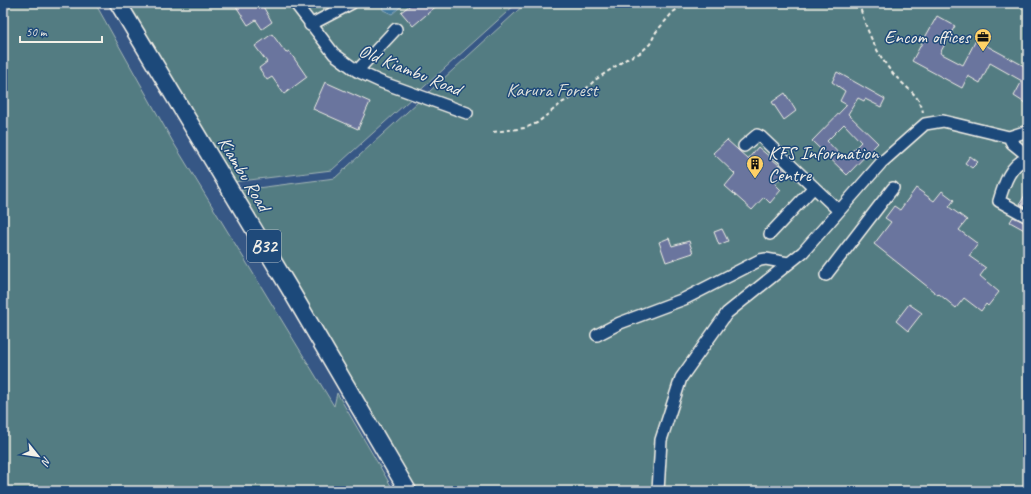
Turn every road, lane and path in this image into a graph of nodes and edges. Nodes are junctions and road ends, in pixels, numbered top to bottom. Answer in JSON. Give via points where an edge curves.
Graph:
{"nodes":[{"id":1,"x":118,"y":3,"type":"edge"},
{"id":2,"x":295,"y":3,"type":"edge"},
{"id":3,"x":352,"y":3,"type":"edge"},
{"id":4,"x":687,"y":3,"type":"edge"},
{"id":5,"x":859,"y":3,"type":"edge"},
{"id":6,"x":310,"y":25,"type":"junction"},
{"id":7,"x":396,"y":29,"type":"dead end"},
{"id":8,"x":356,"y":71,"type":"junction"},
{"id":9,"x":467,"y":112,"type":"dead end"},
{"id":10,"x":925,"y":124,"type":"junction"},
{"id":11,"x":1028,"y":131,"type":"edge"},
{"id":12,"x":493,"y":132,"type":"dead end"},
{"id":13,"x":1009,"y":137,"type":"junction"},
{"id":14,"x":744,"y":146,"type":"dead end"},
{"id":15,"x":1028,"y":157,"type":"edge"},
{"id":16,"x":814,"y":187,"type":"junction"},
{"id":17,"x":893,"y":188,"type":"dead end"},
{"id":18,"x":838,"y":210,"type":"junction"},
{"id":19,"x":1028,"y":217,"type":"edge"},
{"id":20,"x":770,"y":234,"type":"dead end"},
{"id":21,"x":788,"y":263,"type":"junction"},
{"id":22,"x":826,"y":275,"type":"dead end"},
{"id":23,"x":597,"y":335,"type":"dead end"},
{"id":24,"x":408,"y":491,"type":"edge"},
{"id":25,"x":658,"y":491,"type":"edge"}],
"edges":[{"from":1,"to":24,"type":"highway","name":"Kiambu Road","number":"B32"},
{"from":2,"to":6,"type":"street","name":"Old Kiambu Road"},
{"from":3,"to":6,"type":"street"},
{"from":4,"to":12,"type":"path","via":[[673,12],[656,32],[650,44],[640,53],[595,80],[581,94],[563,102],[537,123],[525,128]]},
{"from":5,"to":10,"type":"path","via":[[866,30],[890,70],[922,103]]},
{"from":6,"to":8,"type":"street","name":"Old Kiambu Road","via":[[334,54]]},
{"from":7,"to":8,"type":"street"},
{"from":8,"to":9,"type":"street","name":"Old Kiambu Road"},
{"from":10,"to":13,"type":"street","via":[[944,121]]},
{"from":10,"to":18,"type":"street","via":[[881,163]]},
{"from":11,"to":13,"type":"street"},
{"from":13,"to":15,"type":"street"},
{"from":14,"to":16,"type":"street","via":[[753,137],[761,137]]},
{"from":15,"to":19,"type":"street","via":[[1015,166],[1005,182],[999,201]]},
{"from":16,"to":18,"type":"street"},
{"from":16,"to":20,"type":"street"},
{"from":17,"to":22,"type":"street"},
{"from":18,"to":21,"type":"street","via":[[803,252]]},
{"from":21,"to":23,"type":"street","via":[[760,260],[684,299],[620,323]]},
{"from":21,"to":25,"type":"street","via":[[727,313],[681,378],[662,440]]}]}
